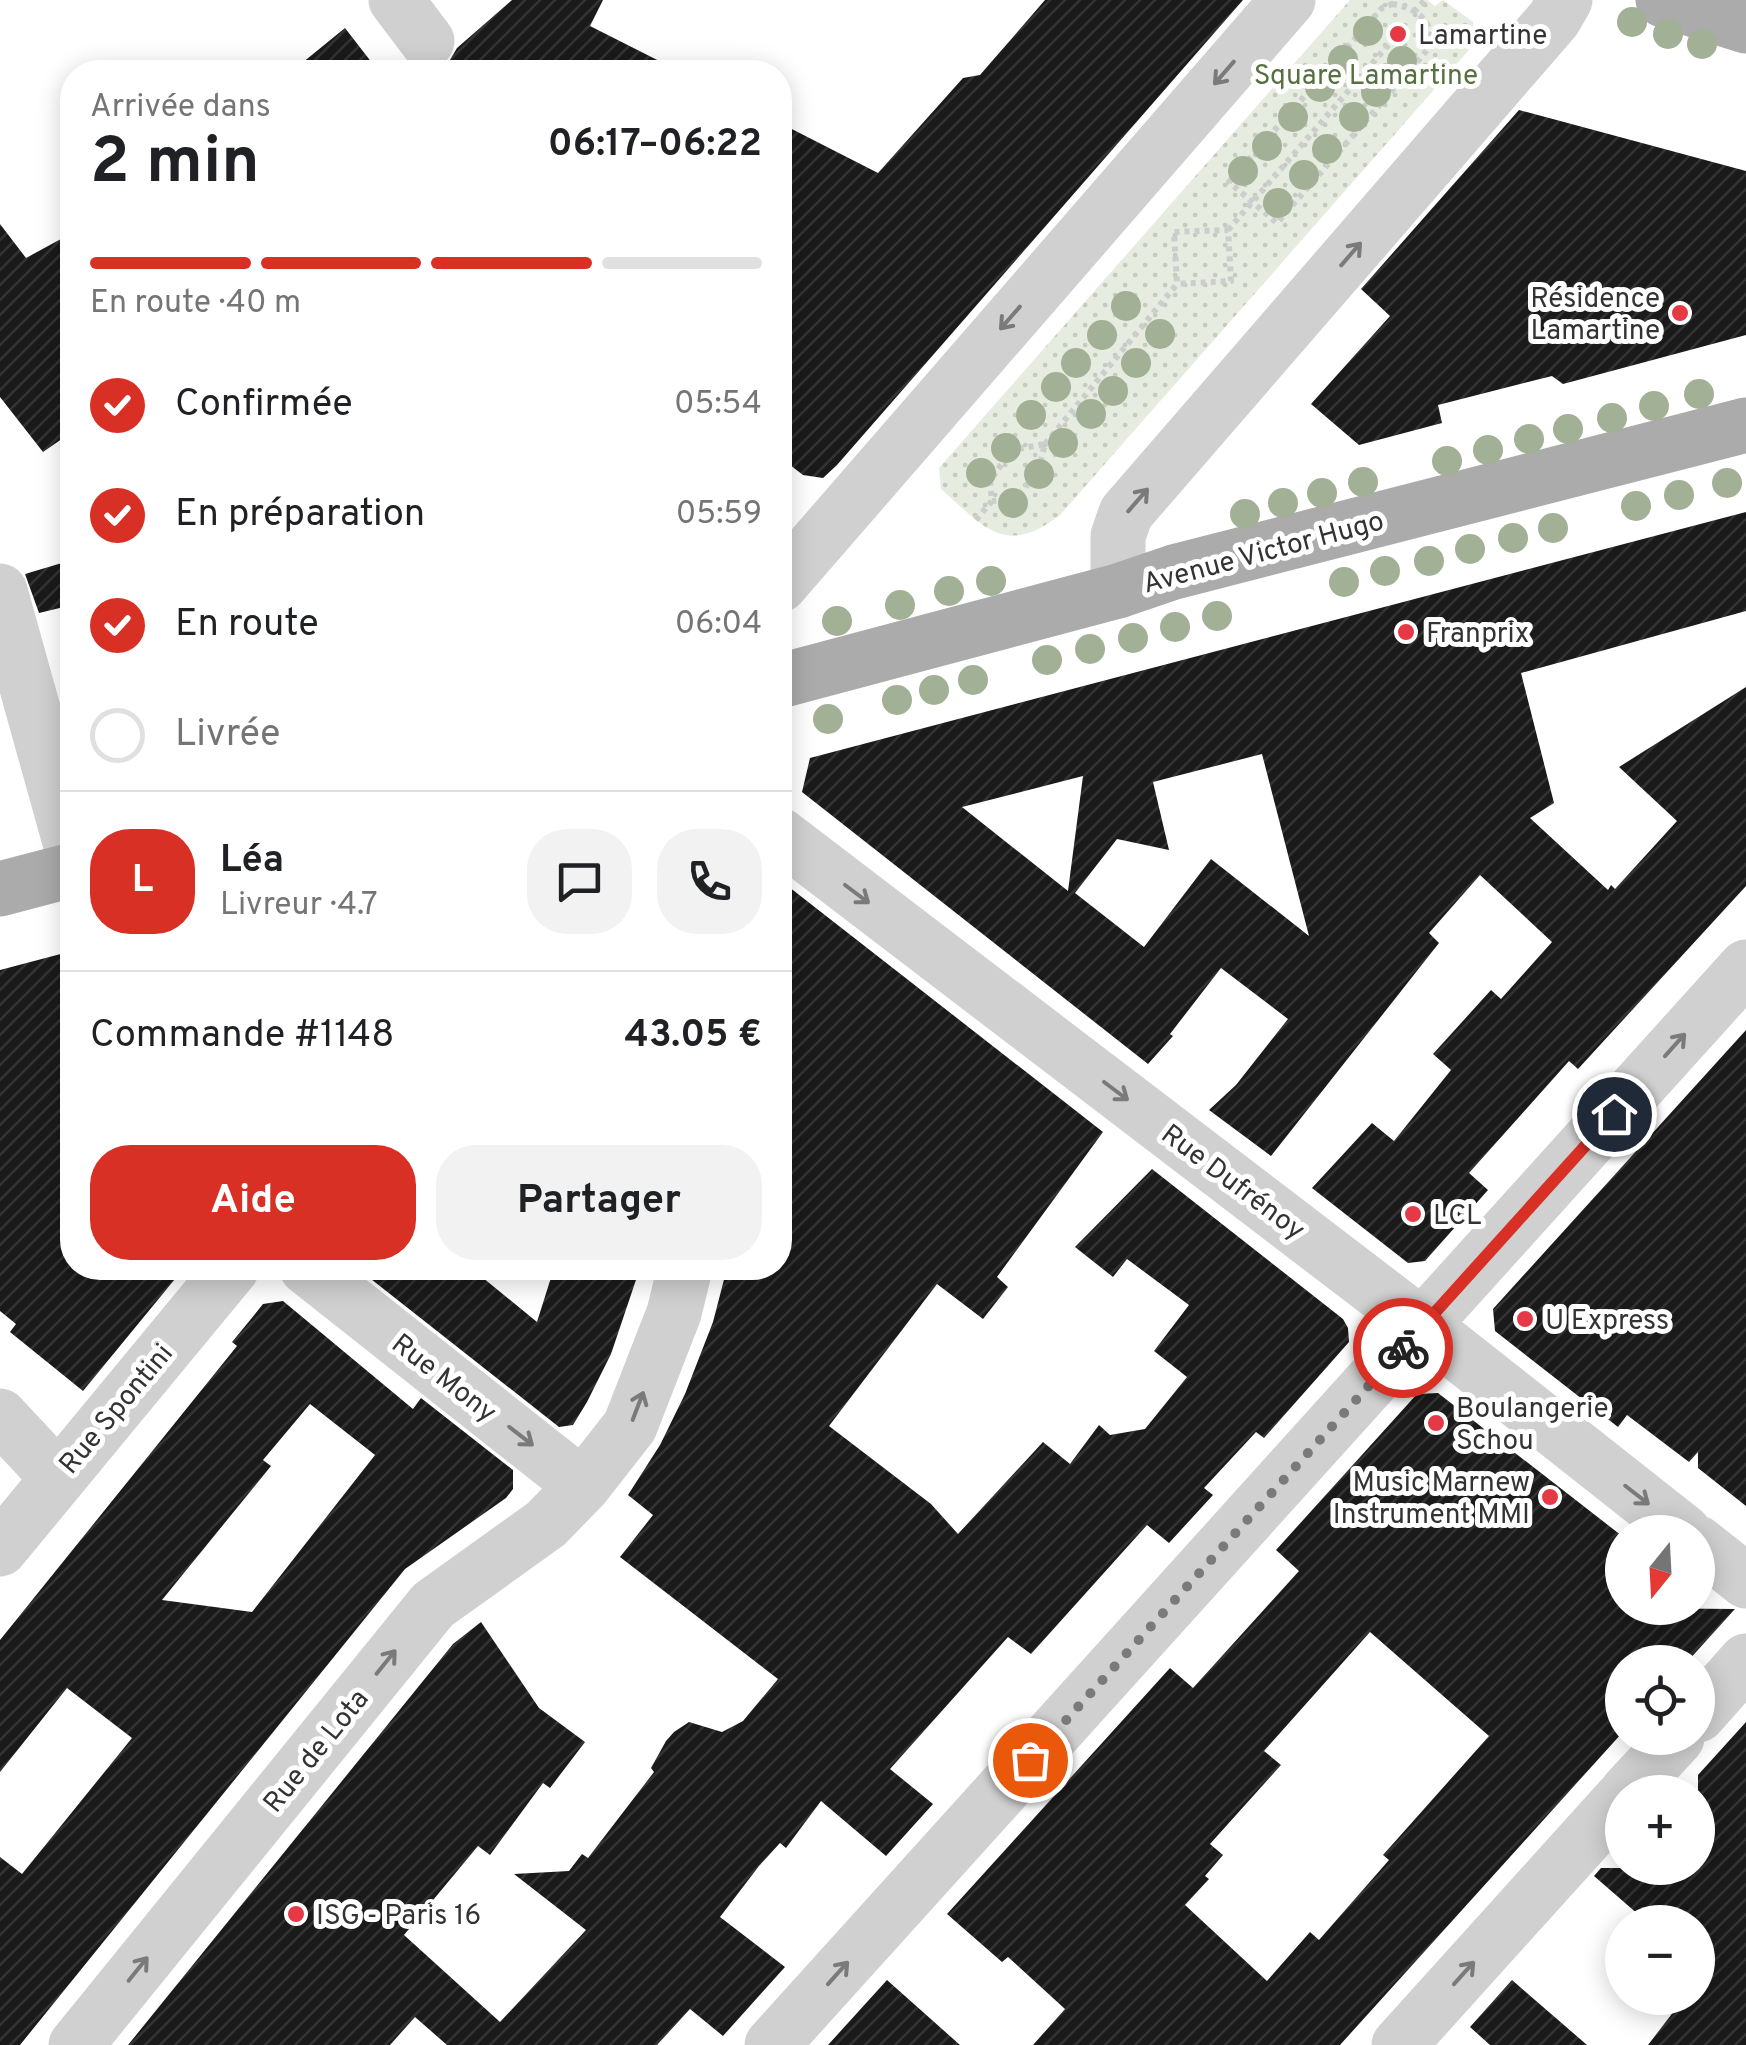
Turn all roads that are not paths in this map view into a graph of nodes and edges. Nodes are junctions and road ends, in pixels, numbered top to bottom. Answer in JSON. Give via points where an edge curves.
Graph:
{"nodes":[{"id":1,"x":1288,"y":0,"type":"edge"},
{"id":2,"x":1566,"y":0,"type":"edge"},
{"id":3,"x":1663,"y":0,"type":"edge"},
{"id":4,"x":1746,"y":26,"type":"edge"},
{"id":5,"x":1746,"y":425,"type":"edge"},
{"id":6,"x":792,"y":550,"type":"edge"},
{"id":7,"x":0,"y":591,"type":"edge"},
{"id":8,"x":1118,"y":591,"type":"junction"},
{"id":9,"x":792,"y":678,"type":"edge"},
{"id":10,"x":60,"y":806,"type":"edge"},
{"id":11,"x":792,"y":843,"type":"edge"},
{"id":12,"x":60,"y":873,"type":"edge"},
{"id":13,"x":0,"y":889,"type":"edge"},
{"id":14,"x":1746,"y":967,"type":"edge"},
{"id":15,"x":222,"y":1280,"type":"edge"},
{"id":16,"x":321,"y":1280,"type":"edge"},
{"id":17,"x":681,"y":1280,"type":"edge"},
{"id":18,"x":1423,"y":1326,"type":"junction"},
{"id":19,"x":0,"y":1416,"type":"edge"},
{"id":20,"x":58,"y":1478,"type":"junction"},
{"id":21,"x":584,"y":1486,"type":"junction"},
{"id":22,"x":1662,"y":1515,"type":"edge"},
{"id":23,"x":0,"y":1550,"type":"edge"},
{"id":24,"x":1715,"y":1556,"type":"edge"},
{"id":25,"x":1746,"y":1581,"type":"edge"},
{"id":26,"x":1746,"y":1662,"type":"edge"},
{"id":27,"x":1715,"y":1696,"type":"edge"},
{"id":28,"x":1661,"y":1755,"type":"edge"},
{"id":29,"x":1643,"y":1775,"type":"edge"},
{"id":30,"x":1605,"y":1817,"type":"edge"},
{"id":31,"x":76,"y":2045,"type":"edge"},
{"id":32,"x":772,"y":2045,"type":"edge"},
{"id":33,"x":1398,"y":2045,"type":"edge"}],
"edges":[{"from":1,"to":6,"type":"street","one_way":true},
{"from":8,"to":2,"type":"street","one_way":true,"via":[[1118,536],[1126,513]]},
{"from":3,"to":4,"type":"main road"},
{"from":5,"to":8,"type":"main road","name":"Avenue Victor Hugo"},
{"from":7,"to":10,"type":"street"},
{"from":8,"to":9,"type":"main road","name":"Avenue Victor Hugo"},
{"from":11,"to":18,"type":"street","name":"Rue Dufrénoy","one_way":true},
{"from":12,"to":13,"type":"main road"},
{"from":18,"to":14,"type":"street","one_way":true},
{"from":15,"to":20,"type":"street","name":"Rue Spontini"},
{"from":16,"to":21,"type":"street","name":"Rue Mony","one_way":true},
{"from":21,"to":17,"type":"street","name":"Rue de Lota","one_way":true,"via":[[630,1426]]},
{"from":18,"to":22,"type":"street","name":"Rue Dufrénoy","one_way":true},
{"from":32,"to":18,"type":"street","one_way":true},
{"from":19,"to":20,"type":"street"},
{"from":20,"to":23,"type":"street","name":"Rue Spontini"},
{"from":31,"to":21,"type":"street","name":"Rue de Lota","one_way":true,"via":[[433,1605],[546,1524]]},
{"from":24,"to":25,"type":"street"},
{"from":26,"to":27,"type":"street"},
{"from":28,"to":29,"type":"street"},
{"from":33,"to":30,"type":"street","one_way":true}]}
